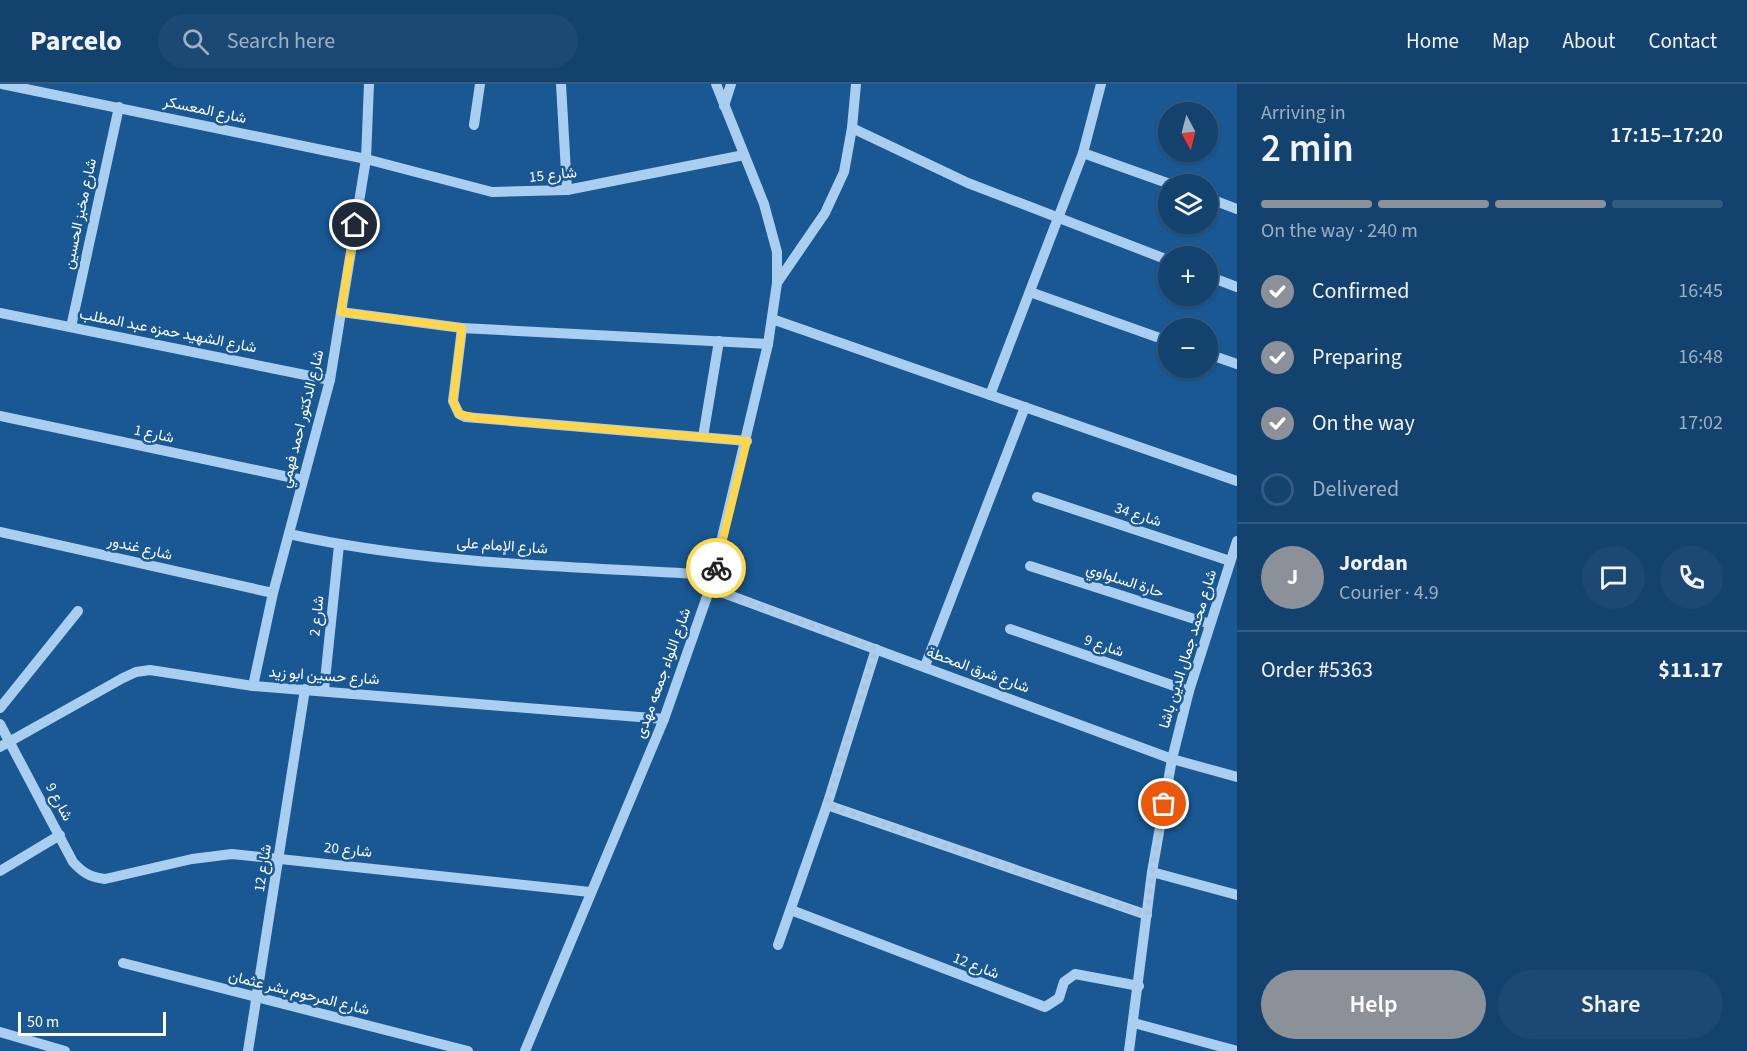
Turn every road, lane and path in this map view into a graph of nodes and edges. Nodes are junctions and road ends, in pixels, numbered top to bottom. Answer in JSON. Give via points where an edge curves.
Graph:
{"nodes":[{"id":1,"x":2,"y":84,"type":"edge"},
{"id":2,"x":369,"y":84,"type":"edge"},
{"id":3,"x":480,"y":84,"type":"edge"},
{"id":4,"x":561,"y":84,"type":"edge"},
{"id":5,"x":716,"y":84,"type":"edge"},
{"id":6,"x":731,"y":84,"type":"edge"},
{"id":7,"x":856,"y":84,"type":"edge"},
{"id":8,"x":1101,"y":84,"type":"edge"},
{"id":9,"x":724,"y":106,"type":"junction"},
{"id":10,"x":119,"y":107,"type":"junction"},
{"id":11,"x":474,"y":124,"type":"dead end"},
{"id":12,"x":852,"y":128,"type":"junction"},
{"id":13,"x":1083,"y":153,"type":"junction"},
{"id":14,"x":744,"y":155,"type":"junction"},
{"id":15,"x":366,"y":159,"type":"junction"},
{"id":16,"x":1158,"y":180,"type":"edge"},
{"id":17,"x":567,"y":190,"type":"junction"},
{"id":18,"x":1218,"y":202,"type":"edge"},
{"id":19,"x":1237,"y":209,"type":"edge"},
{"id":20,"x":1060,"y":218,"type":"junction"},
{"id":21,"x":1158,"y":256,"type":"edge"},
{"id":22,"x":1218,"y":280,"type":"edge"},
{"id":23,"x":777,"y":283,"type":"junction"},
{"id":24,"x":1237,"y":287,"type":"edge"},
{"id":25,"x":1030,"y":292,"type":"junction"},
{"id":26,"x":341,"y":312,"type":"junction"},
{"id":27,"x":0,"y":313,"type":"edge"},
{"id":28,"x":772,"y":319,"type":"junction"},
{"id":29,"x":71,"y":327,"type":"junction"},
{"id":30,"x":462,"y":328,"type":"junction"},
{"id":31,"x":1158,"y":337,"type":"edge"},
{"id":32,"x":719,"y":341,"type":"junction"},
{"id":33,"x":768,"y":344,"type":"junction"},
{"id":34,"x":1218,"y":357,"type":"edge"},
{"id":35,"x":1237,"y":364,"type":"edge"},
{"id":36,"x":330,"y":380,"type":"junction"},
{"id":37,"x":990,"y":395,"type":"junction"},
{"id":38,"x":1025,"y":407,"type":"junction"},
{"id":39,"x":0,"y":416,"type":"edge"},
{"id":40,"x":703,"y":437,"type":"junction"},
{"id":41,"x":747,"y":441,"type":"junction"},
{"id":42,"x":303,"y":480,"type":"junction"},
{"id":43,"x":1237,"y":481,"type":"edge"},
{"id":44,"x":1036,"y":497,"type":"dead end"},
{"id":45,"x":0,"y":531,"type":"edge"},
{"id":46,"x":289,"y":534,"type":"junction"},
{"id":47,"x":1237,"y":541,"type":"edge"},
{"id":48,"x":339,"y":545,"type":"junction"},
{"id":49,"x":1230,"y":561,"type":"junction"},
{"id":50,"x":1030,"y":566,"type":"dead end"},
{"id":51,"x":714,"y":575,"type":"junction"},
{"id":52,"x":710,"y":588,"type":"junction"},
{"id":53,"x":273,"y":593,"type":"junction"},
{"id":54,"x":78,"y":611,"type":"dead end"},
{"id":55,"x":1210,"y":624,"type":"junction"},
{"id":56,"x":1010,"y":629,"type":"dead end"},
{"id":57,"x":876,"y":649,"type":"junction"},
{"id":58,"x":925,"y":666,"type":"junction"},
{"id":59,"x":253,"y":686,"type":"junction"},
{"id":60,"x":304,"y":689,"type":"junction"},
{"id":61,"x":324,"y":690,"type":"junction"},
{"id":62,"x":1189,"y":691,"type":"junction"},
{"id":63,"x":0,"y":708,"type":"edge"},
{"id":64,"x":664,"y":718,"type":"junction"},
{"id":65,"x":0,"y":724,"type":"edge"},
{"id":66,"x":5,"y":744,"type":"edge"},
{"id":67,"x":1172,"y":759,"type":"junction"},
{"id":68,"x":1237,"y":777,"type":"edge"},
{"id":69,"x":827,"y":805,"type":"junction"},
{"id":70,"x":60,"y":835,"type":"junction"},
{"id":71,"x":280,"y":858,"type":"junction"},
{"id":72,"x":0,"y":871,"type":"edge"},
{"id":73,"x":1152,"y":872,"type":"junction"},
{"id":74,"x":105,"y":879,"type":"joint"},
{"id":75,"x":590,"y":892,"type":"junction"},
{"id":76,"x":1237,"y":895,"type":"edge"},
{"id":77,"x":791,"y":910,"type":"junction"},
{"id":78,"x":1147,"y":915,"type":"junction"},
{"id":79,"x":778,"y":945,"type":"dead end"},
{"id":80,"x":123,"y":963,"type":"dead end"},
{"id":81,"x":1138,"y":986,"type":"junction"},
{"id":82,"x":257,"y":998,"type":"junction"},
{"id":83,"x":1134,"y":1023,"type":"junction"},
{"id":84,"x":0,"y":1032,"type":"edge"},
{"id":85,"x":1221,"y":1049,"type":"edge"},
{"id":86,"x":65,"y":1051,"type":"edge"},
{"id":87,"x":248,"y":1051,"type":"edge"},
{"id":88,"x":468,"y":1051,"type":"edge"},
{"id":89,"x":525,"y":1051,"type":"edge"},
{"id":90,"x":1129,"y":1051,"type":"edge"},
{"id":91,"x":1237,"y":1051,"type":"edge"}],
"edges":[{"from":1,"to":10,"type":"street","name":"شارع المعسكر"},
{"from":2,"to":15,"type":"street","name":"شارع الدكتور احمد فهمي"},
{"from":3,"to":11,"type":"street"},
{"from":4,"to":17,"type":"street"},
{"from":5,"to":9,"type":"street","name":"شارع اللواء جمعه مهدى"},
{"from":6,"to":9,"type":"street"},
{"from":7,"to":12,"type":"street"},
{"from":8,"to":13,"type":"street"},
{"from":9,"to":14,"type":"street","name":"شارع اللواء جمعه مهدى"},
{"from":10,"to":15,"type":"street","name":"شارع المعسكر"},
{"from":10,"to":29,"type":"street","name":"شارع مخبز الحسين"},
{"from":12,"to":20,"type":"street","via":[[968,183]]},
{"from":12,"to":23,"type":"street","via":[[844,172],[825,213]]},
{"from":13,"to":16,"type":"street"},
{"from":13,"to":20,"type":"street"},
{"from":14,"to":17,"type":"street","name":"شارع 15"},
{"from":14,"to":23,"type":"street","name":"شارع اللواء جمعه مهدى","via":[[764,204],[777,252]]},
{"from":15,"to":17,"type":"street","name":"شارع 15","via":[[492,192]]},
{"from":15,"to":26,"type":"street","name":"شارع الدكتور احمد فهمي"},
{"from":18,"to":19,"type":"street"},
{"from":20,"to":21,"type":"street"},
{"from":20,"to":25,"type":"street"},
{"from":22,"to":24,"type":"street"},
{"from":23,"to":28,"type":"street","name":"شارع اللواء جمعه مهدى"},
{"from":25,"to":31,"type":"street"},
{"from":25,"to":37,"type":"street"},
{"from":26,"to":30,"type":"street"},
{"from":26,"to":36,"type":"street","name":"شارع الدكتور احمد فهمي"},
{"from":27,"to":29,"type":"street","name":"شارع الشهيد حمزه عبد المطلب"},
{"from":28,"to":33,"type":"street","name":"شارع اللواء جمعه مهدى"},
{"from":28,"to":37,"type":"street"},
{"from":29,"to":36,"type":"street","name":"شارع الشهيد حمزه عبد المطلب"},
{"from":30,"to":32,"type":"street"},
{"from":30,"to":40,"type":"street","via":[[453,401],[459,414]]},
{"from":32,"to":33,"type":"street"},
{"from":32,"to":40,"type":"street"},
{"from":33,"to":41,"type":"street","name":"شارع اللواء جمعه مهدى"},
{"from":34,"to":35,"type":"street"},
{"from":36,"to":42,"type":"street","name":"شارع الدكتور احمد فهمي"},
{"from":37,"to":38,"type":"street"},
{"from":38,"to":43,"type":"street"},
{"from":38,"to":58,"type":"street"},
{"from":39,"to":42,"type":"street","name":"شارع 1"},
{"from":40,"to":41,"type":"street"},
{"from":41,"to":51,"type":"street","name":"شارع اللواء جمعه مهدى"},
{"from":42,"to":46,"type":"street","name":"شارع الدكتور احمد فهمي"},
{"from":44,"to":49,"type":"street","name":"شارع 34"},
{"from":45,"to":53,"type":"street","name":"شارع غندور"},
{"from":46,"to":48,"type":"street","name":"شارع الإمام على"},
{"from":46,"to":53,"type":"street","name":"شارع الدكتور احمد فهمي"},
{"from":47,"to":49,"type":"street","name":"شارع محمد جمال الدين باشا"},
{"from":48,"to":51,"type":"street","name":"شارع الإمام على","via":[[495,561]]},
{"from":48,"to":61,"type":"street","name":"شارع 2"},
{"from":49,"to":55,"type":"street","name":"شارع محمد جمال الدين باشا"},
{"from":50,"to":55,"type":"street","name":"حارة السلواوي"},
{"from":51,"to":52,"type":"street","name":"شارع اللواء جمعه مهدى"},
{"from":52,"to":57,"type":"street","name":"شارع شرق المحطة"},
{"from":52,"to":64,"type":"street","name":"شارع اللواء جمعه مهدى"},
{"from":53,"to":59,"type":"street","name":"شارع الدكتور احمد فهمي"},
{"from":54,"to":63,"type":"street"},
{"from":55,"to":62,"type":"street","name":"شارع محمد جمال الدين باشا"},
{"from":56,"to":62,"type":"street","name":"شارع 9"},
{"from":57,"to":58,"type":"street","name":"شارع شرق المحطة"},
{"from":57,"to":69,"type":"street"},
{"from":58,"to":67,"type":"street","name":"شارع شرق المحطة"},
{"from":59,"to":60,"type":"street","name":"شارع حسين ابو زيد"},
{"from":59,"to":66,"type":"street","name":"شارع حسين ابو زيد","via":[[150,670],[136,672]]},
{"from":60,"to":61,"type":"street","name":"شارع حسين ابو زيد"},
{"from":60,"to":71,"type":"street","name":"شارع 12"},
{"from":61,"to":64,"type":"street","name":"شارع حسين ابو زيد"},
{"from":62,"to":67,"type":"street","name":"شارع محمد جمال الدين باشا"},
{"from":64,"to":75,"type":"street","name":"شارع اللواء جمعه مهدى"},
{"from":65,"to":66,"type":"street","name":"شارع 9"},
{"from":66,"to":70,"type":"street","name":"شارع 9"},
{"from":67,"to":68,"type":"street","name":"شارع شرق المحطة"},
{"from":67,"to":73,"type":"street","name":"شارع محمد جمال الدين باشا"},
{"from":69,"to":77,"type":"street"},
{"from":69,"to":78,"type":"street"},
{"from":70,"to":72,"type":"street"},
{"from":70,"to":74,"type":"street","name":"شارع 9","via":[[83,873]]},
{"from":71,"to":74,"type":"street","name":"شارع 20","via":[[232,854]]},
{"from":71,"to":75,"type":"street","name":"شارع 20"},
{"from":71,"to":82,"type":"street","name":"شارع 12"},
{"from":73,"to":76,"type":"street"},
{"from":73,"to":78,"type":"street","name":"شارع محمد جمال الدين باشا"},
{"from":75,"to":89,"type":"street","name":"شارع اللواء جمعه مهدى"},
{"from":77,"to":79,"type":"street"},
{"from":77,"to":81,"type":"street","name":"شارع 12","via":[[1045,1007],[1059,998],[1064,982],[1075,974]]},
{"from":78,"to":81,"type":"street","name":"شارع محمد جمال الدين باشا"},
{"from":80,"to":82,"type":"street","name":"شارع المرحوم بشر عثمان"},
{"from":81,"to":83,"type":"street","name":"شارع محمد جمال الدين باشا"},
{"from":82,"to":87,"type":"street","name":"شارع 12"},
{"from":82,"to":88,"type":"street","name":"شارع المرحوم بشر عثمان"},
{"from":83,"to":85,"type":"street"},
{"from":83,"to":90,"type":"street","name":"شارع محمد جمال الدين باشا"},
{"from":84,"to":86,"type":"street"},
{"from":85,"to":91,"type":"street"}]}
